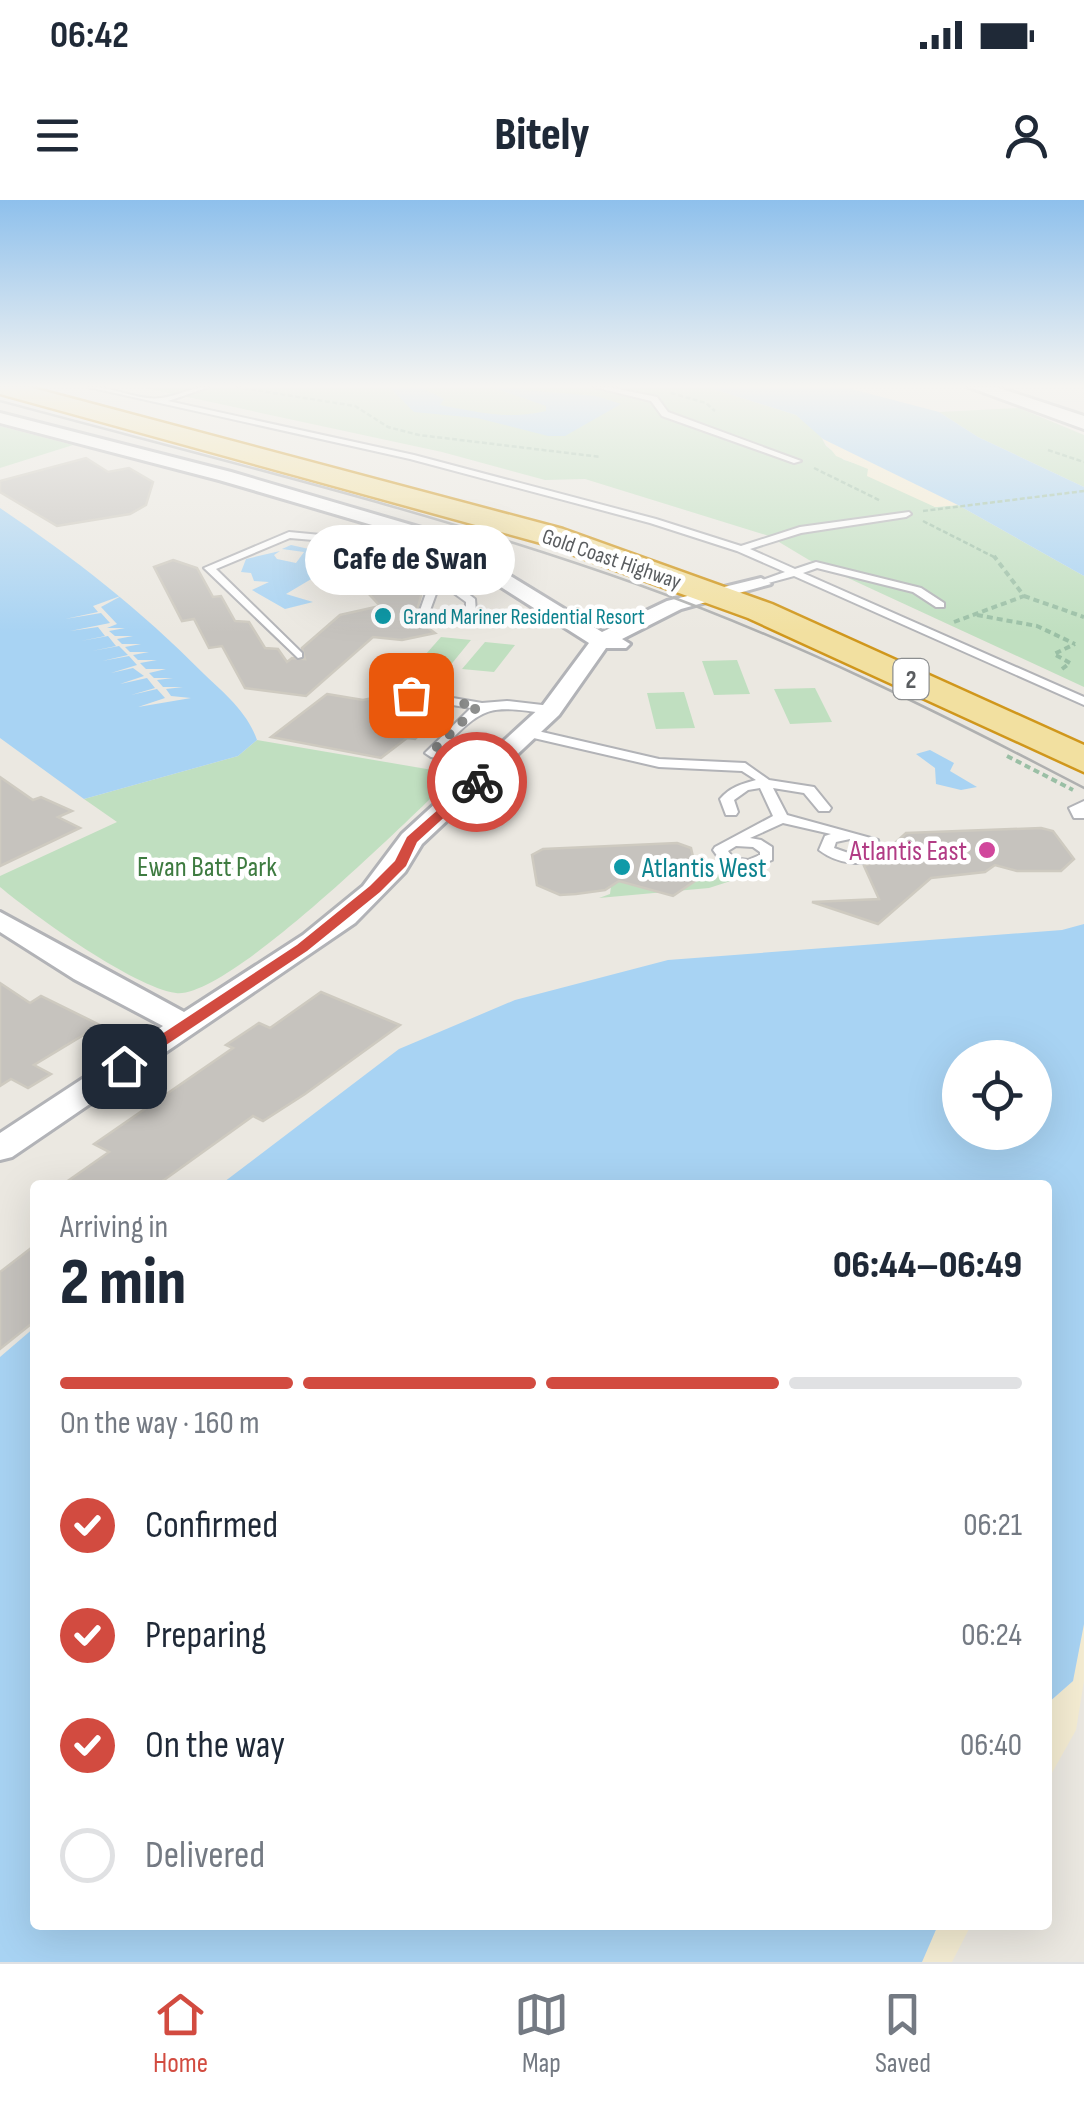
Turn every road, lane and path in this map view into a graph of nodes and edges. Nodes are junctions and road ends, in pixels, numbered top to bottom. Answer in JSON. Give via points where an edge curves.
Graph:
{"nodes":[{"id":1,"x":189,"y":469,"type":"edge"},
{"id":2,"x":306,"y":469,"type":"edge"},
{"id":3,"x":380,"y":469,"type":"edge"},
{"id":4,"x":456,"y":469,"type":"edge"},
{"id":5,"x":815,"y":469,"type":"edge"},
{"id":6,"x":1084,"y":490,"type":"edge"},
{"id":7,"x":911,"y":513,"type":"junction"},
{"id":8,"x":398,"y":526,"type":"junction"},
{"id":9,"x":344,"y":540,"type":"junction"},
{"id":10,"x":741,"y":549,"type":"junction"},
{"id":11,"x":352,"y":566,"type":"junction"},
{"id":12,"x":374,"y":577,"type":"dead end"},
{"id":13,"x":751,"y":588,"type":"junction"},
{"id":14,"x":1024,"y":596,"type":"junction"},
{"id":15,"x":940,"y":605,"type":"dead end"},
{"id":16,"x":553,"y":611,"type":"junction"},
{"id":17,"x":974,"y":614,"type":"junction"},
{"id":18,"x":1084,"y":617,"type":"edge"},
{"id":19,"x":636,"y":620,"type":"junction"},
{"id":20,"x":927,"y":631,"type":"junction"},
{"id":21,"x":601,"y":641,"type":"junction"},
{"id":22,"x":626,"y":645,"type":"junction"},
{"id":23,"x":298,"y":656,"type":"dead end"},
{"id":24,"x":1062,"y":668,"type":"dead end"},
{"id":25,"x":377,"y":690,"type":"dead end"},
{"id":26,"x":1084,"y":701,"type":"edge"},
{"id":27,"x":478,"y":706,"type":"junction"},
{"id":28,"x":554,"y":706,"type":"junction"},
{"id":29,"x":529,"y":732,"type":"junction"},
{"id":30,"x":1082,"y":753,"type":"edge"},
{"id":31,"x":1002,"y":754,"type":"dead end"},
{"id":32,"x":496,"y":765,"type":"junction"},
{"id":33,"x":766,"y":784,"type":"junction"},
{"id":34,"x":1084,"y":796,"type":"edge"},
{"id":35,"x":824,"y":808,"type":"dead end"},
{"id":36,"x":731,"y":812,"type":"dead end"},
{"id":37,"x":781,"y":818,"type":"junction"},
{"id":38,"x":859,"y":836,"type":"dead end"},
{"id":39,"x":727,"y":844,"type":"dead end"},
{"id":40,"x":0,"y":920,"type":"edge"},
{"id":41,"x":185,"y":1025,"type":"junction"},
{"id":42,"x":0,"y":1148,"type":"edge"}],
"edges":[{"from":1,"to":8,"type":"street"},
{"from":2,"to":13,"type":"highway","name":"Gold Coast Highway","number":"2"},
{"from":3,"to":13,"type":"highway","name":"Gold Coast Highway","number":"2","via":[[543,512]]},
{"from":4,"to":10,"type":"lane"},
{"from":5,"to":7,"type":"path"},
{"from":6,"to":7,"type":"path"},
{"from":7,"to":10,"type":"lane","via":[[800,530]]},
{"from":7,"to":14,"type":"path","via":[[994,556]]},
{"from":8,"to":9,"type":"lane"},
{"from":8,"to":11,"type":"lane","via":[[343,549],[342,557],[422,564],[471,601],[472,610],[422,616],[436,582],[430,574],[412,565]]},
{"from":8,"to":16,"type":"street","via":[[465,552]]},
{"from":9,"to":11,"type":"lane","via":[[334,556]]},
{"from":9,"to":23,"type":"lane","via":[[289,535],[208,568]]},
{"from":10,"to":13,"type":"lane"},
{"from":11,"to":12,"type":"lane"},
{"from":13,"to":15,"type":"lane","via":[[816,565],[916,590]]},
{"from":13,"to":19,"type":"street"},
{"from":13,"to":20,"type":"lane"},
{"from":13,"to":22,"type":"street"},
{"from":13,"to":30,"type":"highway","name":"Gold Coast Highway","number":"2"},
{"from":14,"to":17,"type":"path"},
{"from":14,"to":18,"type":"path"},
{"from":16,"to":19,"type":"street","via":[[591,622]]},
{"from":16,"to":21,"type":"street"},
{"from":17,"to":20,"type":"path"},
{"from":17,"to":24,"type":"path","via":[[1037,626],[1074,643],[1054,654],[1070,663]]},
{"from":19,"to":21,"type":"street"},
{"from":20,"to":26,"type":"lane"},
{"from":21,"to":22,"type":"street"},
{"from":21,"to":28,"type":"street"},
{"from":22,"to":28,"type":"street"},
{"from":25,"to":27,"type":"lane"},
{"from":27,"to":28,"type":"lane"},
{"from":27,"to":32,"type":"lane","via":[[431,753]]},
{"from":28,"to":29,"type":"street"},
{"from":29,"to":32,"type":"street"},
{"from":29,"to":33,"type":"lane","via":[[659,764],[745,767]]},
{"from":31,"to":34,"type":"path"},
{"from":32,"to":41,"type":"street","via":[[411,840],[401,863],[375,889],[302,948]]},
{"from":33,"to":35,"type":"lane","via":[[809,790]]},
{"from":33,"to":36,"type":"lane","via":[[736,789],[727,799]]},
{"from":33,"to":37,"type":"lane"},
{"from":37,"to":38,"type":"lane"},
{"from":37,"to":39,"type":"lane"},
{"from":40,"to":41,"type":"street"},
{"from":41,"to":42,"type":"street"}]}
